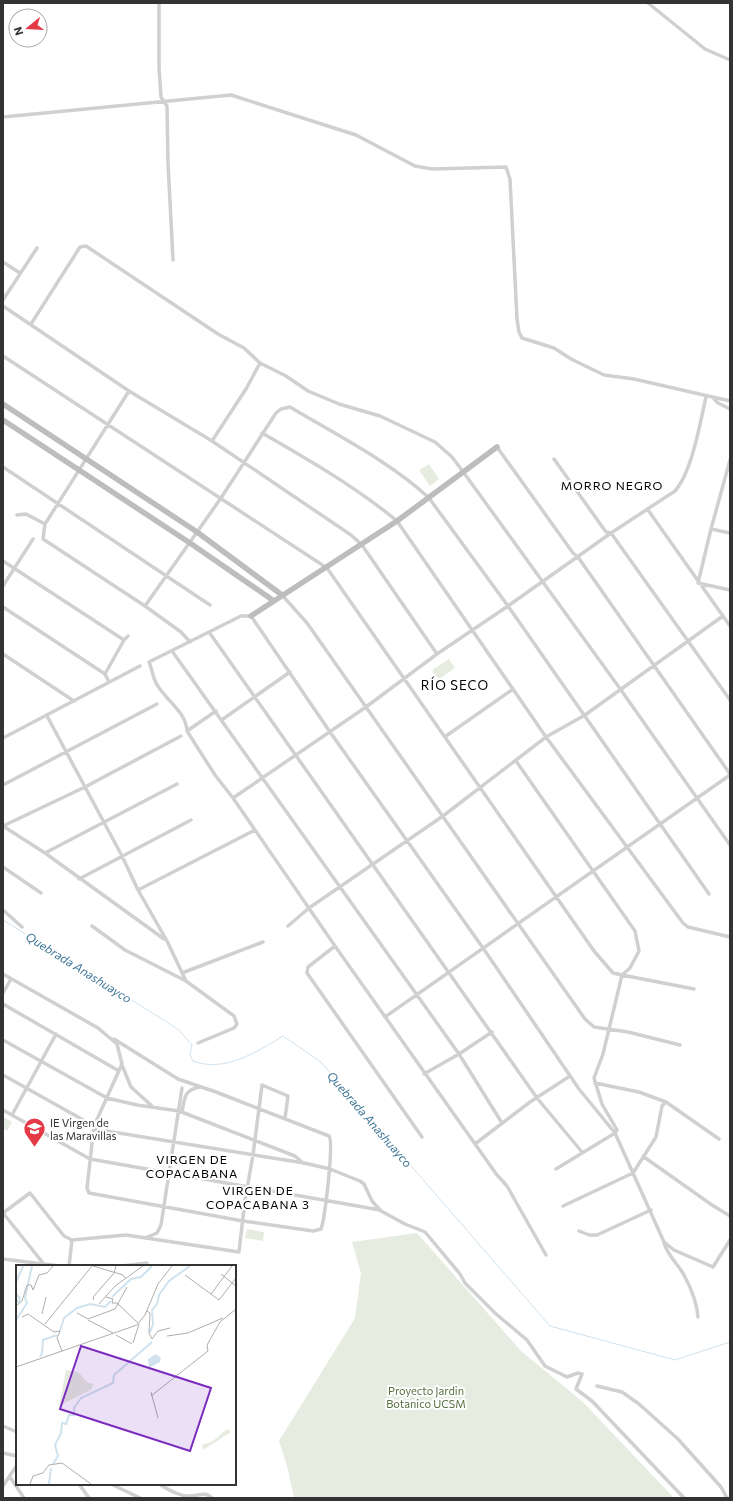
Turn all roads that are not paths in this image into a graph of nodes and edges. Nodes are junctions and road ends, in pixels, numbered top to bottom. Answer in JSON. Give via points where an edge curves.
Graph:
{"nodes":[{"id":1,"x":159,"y":3,"type":"edge"},
{"id":2,"x":648,"y":3,"type":"edge"},
{"id":3,"x":730,"y":60,"type":"edge"},
{"id":4,"x":164,"y":101,"type":"junction"},
{"id":5,"x":3,"y":117,"type":"edge"},
{"id":6,"x":37,"y":248,"type":"dead end"},
{"id":7,"x":173,"y":260,"type":"dead end"},
{"id":8,"x":3,"y":262,"type":"edge"},
{"id":9,"x":20,"y":273,"type":"junction"},
{"id":10,"x":3,"y":300,"type":"edge"},
{"id":11,"x":3,"y":306,"type":"edge"},
{"id":12,"x":31,"y":324,"type":"junction"},
{"id":13,"x":3,"y":356,"type":"edge"},
{"id":14,"x":260,"y":363,"type":"junction"},
{"id":15,"x":129,"y":391,"type":"junction"},
{"id":16,"x":706,"y":397,"type":"junction"},
{"id":17,"x":713,"y":398,"type":"junction"},
{"id":18,"x":730,"y":401,"type":"edge"},
{"id":19,"x":3,"y":404,"type":"edge"},
{"id":20,"x":730,"y":409,"type":"edge"},
{"id":21,"x":3,"y":420,"type":"edge"},
{"id":22,"x":109,"y":425,"type":"junction"},
{"id":23,"x":262,"y":433,"type":"junction"},
{"id":24,"x":212,"y":441,"type":"junction"},
{"id":25,"x":497,"y":448,"type":"joint"},
{"id":26,"x":87,"y":459,"type":"junction"},
{"id":27,"x":554,"y":459,"type":"dead end"},
{"id":28,"x":730,"y":460,"type":"edge"},
{"id":29,"x":242,"y":463,"type":"junction"},
{"id":30,"x":3,"y":467,"type":"edge"},
{"id":31,"x":79,"y":471,"type":"junction"},
{"id":32,"x":464,"y":473,"type":"junction"},
{"id":33,"x":221,"y":498,"type":"junction"},
{"id":34,"x":429,"y":498,"type":"junction"},
{"id":35,"x":58,"y":503,"type":"junction"},
{"id":36,"x":648,"y":510,"type":"junction"},
{"id":37,"x":16,"y":515,"type":"dead end"},
{"id":38,"x":397,"y":521,"type":"junction"},
{"id":39,"x":45,"y":524,"type":"junction"},
{"id":40,"x":711,"y":529,"type":"junction"},
{"id":41,"x":197,"y":532,"type":"junction"},
{"id":42,"x":730,"y":533,"type":"edge"},
{"id":43,"x":611,"y":534,"type":"junction"},
{"id":44,"x":33,"y":540,"type":"dead end"},
{"id":45,"x":190,"y":543,"type":"junction"},
{"id":46,"x":362,"y":545,"type":"junction"},
{"id":47,"x":578,"y":558,"type":"junction"},
{"id":48,"x":3,"y":561,"type":"edge"},
{"id":49,"x":15,"y":568,"type":"junction"},
{"id":50,"x":327,"y":568,"type":"junction"},
{"id":51,"x":167,"y":575,"type":"junction"},
{"id":52,"x":543,"y":581,"type":"junction"},
{"id":53,"x":698,"y":583,"type":"junction"},
{"id":54,"x":3,"y":586,"type":"edge"},
{"id":55,"x":730,"y":590,"type":"edge"},
{"id":56,"x":282,"y":595,"type":"junction"},
{"id":57,"x":274,"y":601,"type":"junction"},
{"id":58,"x":210,"y":605,"type":"dead end"},
{"id":59,"x":145,"y":606,"type":"junction"},
{"id":60,"x":508,"y":606,"type":"junction"},
{"id":61,"x":3,"y":608,"type":"edge"},
{"id":62,"x":251,"y":616,"type":"junction"},
{"id":63,"x":723,"y":616,"type":"junction"},
{"id":64,"x":730,"y":626,"type":"edge"},
{"id":65,"x":472,"y":630,"type":"junction"},
{"id":66,"x":209,"y":632,"type":"junction"},
{"id":67,"x":128,"y":636,"type":"dead end"},
{"id":68,"x":124,"y":640,"type":"junction"},
{"id":69,"x":190,"y":642,"type":"junction"},
{"id":70,"x":689,"y":642,"type":"junction"},
{"id":71,"x":172,"y":651,"type":"junction"},
{"id":72,"x":3,"y":654,"type":"edge"},
{"id":73,"x":437,"y":654,"type":"junction"},
{"id":74,"x":140,"y":666,"type":"dead end"},
{"id":75,"x":654,"y":666,"type":"junction"},
{"id":76,"x":290,"y":672,"type":"junction"},
{"id":77,"x":105,"y":674,"type":"junction"},
{"id":78,"x":404,"y":678,"type":"junction"},
{"id":79,"x":109,"y":682,"type":"junction"},
{"id":80,"x":513,"y":689,"type":"junction"},
{"id":81,"x":621,"y":690,"type":"junction"},
{"id":82,"x":256,"y":696,"type":"junction"},
{"id":83,"x":730,"y":700,"type":"edge"},
{"id":84,"x":74,"y":702,"type":"junction"},
{"id":85,"x":157,"y":704,"type":"dead end"},
{"id":86,"x":366,"y":707,"type":"junction"},
{"id":87,"x":216,"y":711,"type":"junction"},
{"id":88,"x":585,"y":715,"type":"junction"},
{"id":89,"x":47,"y":716,"type":"junction"},
{"id":90,"x":223,"y":719,"type":"junction"},
{"id":91,"x":187,"y":731,"type":"junction"},
{"id":92,"x":330,"y":732,"type":"junction"},
{"id":93,"x":181,"y":736,"type":"dead end"},
{"id":94,"x":446,"y":736,"type":"junction"},
{"id":95,"x":546,"y":737,"type":"junction"},
{"id":96,"x":3,"y":738,"type":"edge"},
{"id":97,"x":66,"y":753,"type":"junction"},
{"id":98,"x":295,"y":754,"type":"junction"},
{"id":99,"x":516,"y":761,"type":"junction"},
{"id":100,"x":730,"y":774,"type":"edge"},
{"id":101,"x":262,"y":777,"type":"junction"},
{"id":102,"x":3,"y":784,"type":"edge"},
{"id":103,"x":177,"y":784,"type":"dead end"},
{"id":104,"x":85,"y":787,"type":"junction"},
{"id":105,"x":481,"y":787,"type":"junction"},
{"id":106,"x":698,"y":797,"type":"junction"},
{"id":107,"x":233,"y":798,"type":"junction"},
{"id":108,"x":443,"y":816,"type":"junction"},
{"id":109,"x":191,"y":820,"type":"dead end"},
{"id":110,"x":104,"y":822,"type":"junction"},
{"id":111,"x":660,"y":824,"type":"junction"},
{"id":112,"x":3,"y":826,"type":"edge"},
{"id":113,"x":255,"y":830,"type":"junction"},
{"id":114,"x":407,"y":840,"type":"junction"},
{"id":115,"x":730,"y":845,"type":"edge"},
{"id":116,"x":626,"y":847,"type":"junction"},
{"id":117,"x":45,"y":853,"type":"junction"},
{"id":118,"x":122,"y":856,"type":"junction"},
{"id":119,"x":373,"y":864,"type":"junction"},
{"id":120,"x":3,"y":867,"type":"edge"},
{"id":121,"x":593,"y":871,"type":"junction"},
{"id":122,"x":79,"y":879,"type":"junction"},
{"id":123,"x":340,"y":887,"type":"junction"},
{"id":124,"x":138,"y":890,"type":"junction"},
{"id":125,"x":41,"y":893,"type":"dead end"},
{"id":126,"x":709,"y":894,"type":"dead end"},
{"id":127,"x":557,"y":898,"type":"junction"},
{"id":128,"x":309,"y":908,"type":"junction"},
{"id":129,"x":3,"y":910,"type":"edge"},
{"id":130,"x":519,"y":924,"type":"junction"},
{"id":131,"x":92,"y":926,"type":"dead end"},
{"id":132,"x":288,"y":926,"type":"dead end"},
{"id":133,"x":22,"y":927,"type":"dead end"},
{"id":134,"x":730,"y":937,"type":"edge"},
{"id":135,"x":167,"y":941,"type":"junction"},
{"id":136,"x":263,"y":942,"type":"dead end"},
{"id":137,"x":335,"y":946,"type":"junction"},
{"id":138,"x":483,"y":948,"type":"junction"},
{"id":139,"x":182,"y":972,"type":"junction"},
{"id":140,"x":449,"y":972,"type":"junction"},
{"id":141,"x":3,"y":974,"type":"edge"},
{"id":142,"x":622,"y":975,"type":"junction"},
{"id":143,"x":11,"y":979,"type":"junction"},
{"id":144,"x":186,"y":981,"type":"junction"},
{"id":145,"x":694,"y":989,"type":"dead end"},
{"id":146,"x":3,"y":992,"type":"edge"},
{"id":147,"x":416,"y":995,"type":"junction"},
{"id":148,"x":3,"y":1004,"type":"edge"},
{"id":149,"x":385,"y":1017,"type":"junction"},
{"id":150,"x":609,"y":1029,"type":"junction"},
{"id":151,"x":492,"y":1032,"type":"junction"},
{"id":152,"x":56,"y":1034,"type":"junction"},
{"id":153,"x":3,"y":1040,"type":"edge"},
{"id":154,"x":114,"y":1040,"type":"junction"},
{"id":155,"x":198,"y":1043,"type":"dead end"},
{"id":156,"x":680,"y":1045,"type":"dead end"},
{"id":157,"x":459,"y":1054,"type":"junction"},
{"id":158,"x":42,"y":1061,"type":"junction"},
{"id":159,"x":122,"y":1064,"type":"junction"},
{"id":160,"x":119,"y":1071,"type":"junction"},
{"id":161,"x":424,"y":1074,"type":"junction"},
{"id":162,"x":3,"y":1075,"type":"edge"},
{"id":163,"x":570,"y":1076,"type":"junction"},
{"id":164,"x":595,"y":1082,"type":"junction"},
{"id":165,"x":201,"y":1086,"type":"junction"},
{"id":166,"x":27,"y":1088,"type":"junction"},
{"id":167,"x":182,"y":1088,"type":"dead end"},
{"id":168,"x":107,"y":1098,"type":"junction"},
{"id":169,"x":537,"y":1098,"type":"junction"},
{"id":170,"x":666,"y":1102,"type":"junction"},
{"id":171,"x":153,"y":1106,"type":"junction"},
{"id":172,"x":260,"y":1108,"type":"junction"},
{"id":173,"x":3,"y":1110,"type":"edge"},
{"id":174,"x":180,"y":1111,"type":"junction"},
{"id":175,"x":12,"y":1115,"type":"junction"},
{"id":176,"x":285,"y":1118,"type":"junction"},
{"id":177,"x":502,"y":1123,"type":"junction"},
{"id":178,"x":94,"y":1127,"type":"junction"},
{"id":179,"x":615,"y":1133,"type":"junction"},
{"id":180,"x":422,"y":1137,"type":"dead end"},
{"id":181,"x":719,"y":1139,"type":"dead end"},
{"id":182,"x":255,"y":1140,"type":"junction"},
{"id":183,"x":174,"y":1142,"type":"junction"},
{"id":184,"x":474,"y":1144,"type":"junction"},
{"id":185,"x":582,"y":1152,"type":"junction"},
{"id":186,"x":253,"y":1155,"type":"junction"},
{"id":187,"x":644,"y":1157,"type":"junction"},
{"id":188,"x":90,"y":1159,"type":"junction"},
{"id":189,"x":304,"y":1163,"type":"junction"},
{"id":190,"x":330,"y":1169,"type":"junction"},
{"id":191,"x":556,"y":1169,"type":"dead end"},
{"id":192,"x":169,"y":1173,"type":"junction"},
{"id":193,"x":633,"y":1173,"type":"junction"},
{"id":194,"x":248,"y":1187,"type":"junction"},
{"id":195,"x":326,"y":1201,"type":"junction"},
{"id":196,"x":164,"y":1206,"type":"junction"},
{"id":197,"x":563,"y":1206,"type":"dead end"},
{"id":198,"x":651,"y":1210,"type":"junction"},
{"id":199,"x":381,"y":1211,"type":"junction"},
{"id":200,"x":3,"y":1213,"type":"edge"},
{"id":201,"x":730,"y":1216,"type":"edge"},
{"id":202,"x":243,"y":1221,"type":"junction"},
{"id":203,"x":579,"y":1232,"type":"dead end"},
{"id":204,"x":142,"y":1238,"type":"junction"},
{"id":205,"x":72,"y":1240,"type":"junction"},
{"id":206,"x":730,"y":1240,"type":"edge"},
{"id":207,"x":664,"y":1242,"type":"junction"},
{"id":208,"x":546,"y":1255,"type":"dead end"},
{"id":209,"x":3,"y":1259,"type":"edge"},
{"id":210,"x":44,"y":1263,"type":"junction"},
{"id":211,"x":147,"y":1263,"type":"dead end"},
{"id":212,"x":55,"y":1265,"type":"edge"},
{"id":213,"x":69,"y":1265,"type":"edge"},
{"id":214,"x":130,"y":1265,"type":"edge"},
{"id":215,"x":698,"y":1317,"type":"dead end"},
{"id":216,"x":597,"y":1386,"type":"dead end"},
{"id":217,"x":3,"y":1426,"type":"edge"},
{"id":218,"x":16,"y":1432,"type":"edge"},
{"id":219,"x":3,"y":1453,"type":"edge"},
{"id":220,"x":16,"y":1456,"type":"edge"},
{"id":221,"x":16,"y":1467,"type":"edge"},
{"id":222,"x":10,"y":1476,"type":"junction"},
{"id":223,"x":79,"y":1485,"type":"edge"},
{"id":224,"x":113,"y":1485,"type":"edge"},
{"id":225,"x":161,"y":1485,"type":"edge"},
{"id":226,"x":3,"y":1486,"type":"edge"},
{"id":227,"x":133,"y":1496,"type":"edge"},
{"id":228,"x":24,"y":1498,"type":"edge"},
{"id":229,"x":89,"y":1498,"type":"edge"},
{"id":230,"x":140,"y":1498,"type":"edge"},
{"id":231,"x":212,"y":1498,"type":"edge"},
{"id":232,"x":684,"y":1498,"type":"edge"},
{"id":233,"x":727,"y":1498,"type":"edge"}],
"edges":[{"from":1,"to":4,"type":"street","via":[[159,68],[161,97]]},
{"from":2,"to":3,"type":"street","via":[[705,49]]},
{"from":4,"to":5,"type":"street"},
{"from":4,"to":7,"type":"street","via":[[167,106]]},
{"from":4,"to":16,"type":"street","via":[[231,95],[356,135],[414,166],[432,169],[506,167],[510,179],[520,335],[554,348],[577,363],[604,375],[634,379]]},
{"from":6,"to":9,"type":"street"},
{"from":8,"to":9,"type":"street"},
{"from":9,"to":10,"type":"street"},
{"from":11,"to":12,"type":"street"},
{"from":12,"to":14,"type":"street","via":[[80,247],[86,246],[218,334],[244,348]]},
{"from":12,"to":15,"type":"street"},
{"from":13,"to":22,"type":"street"},
{"from":14,"to":24,"type":"street"},
{"from":14,"to":32,"type":"street","via":[[308,391],[339,404],[380,416],[435,442],[452,457]]},
{"from":15,"to":22,"type":"street"},
{"from":15,"to":24,"type":"street"},
{"from":16,"to":17,"type":"street"},
{"from":16,"to":36,"type":"street","via":[[682,483]]},
{"from":17,"to":18,"type":"street"},
{"from":17,"to":20,"type":"street","via":[[718,404]]},
{"from":19,"to":26,"type":"street"},
{"from":21,"to":31,"type":"street"},
{"from":22,"to":26,"type":"street"},
{"from":22,"to":33,"type":"street"},
{"from":23,"to":29,"type":"street"},
{"from":23,"to":34,"type":"street","via":[[281,409],[290,407],[396,472]]},
{"from":23,"to":38,"type":"street","via":[[378,505]]},
{"from":24,"to":29,"type":"street"},
{"from":25,"to":32,"type":"street"},
{"from":25,"to":47,"type":"street"},
{"from":26,"to":31,"type":"street"},
{"from":26,"to":41,"type":"street"},
{"from":27,"to":43,"type":"street","via":[[606,532]]},
{"from":28,"to":40,"type":"street"},
{"from":29,"to":33,"type":"street"},
{"from":29,"to":46,"type":"street"},
{"from":30,"to":35,"type":"street"},
{"from":31,"to":35,"type":"street"},
{"from":31,"to":45,"type":"street"},
{"from":32,"to":34,"type":"street"},
{"from":32,"to":52,"type":"street"},
{"from":33,"to":41,"type":"street"},
{"from":33,"to":50,"type":"street"},
{"from":34,"to":38,"type":"street"},
{"from":34,"to":60,"type":"street"},
{"from":35,"to":39,"type":"street"},
{"from":35,"to":51,"type":"street"},
{"from":36,"to":43,"type":"street"},
{"from":36,"to":53,"type":"street"},
{"from":37,"to":39,"type":"street","via":[[26,514]]},
{"from":38,"to":46,"type":"street"},
{"from":38,"to":65,"type":"street"},
{"from":39,"to":59,"type":"street","via":[[43,539]]},
{"from":40,"to":42,"type":"street"},
{"from":40,"to":53,"type":"street"},
{"from":41,"to":45,"type":"street"},
{"from":41,"to":56,"type":"street"},
{"from":43,"to":47,"type":"street"},
{"from":43,"to":70,"type":"street"},
{"from":44,"to":49,"type":"street"},
{"from":45,"to":51,"type":"street"},
{"from":45,"to":57,"type":"street"},
{"from":46,"to":50,"type":"street"},
{"from":46,"to":73,"type":"street"},
{"from":47,"to":52,"type":"street"},
{"from":47,"to":75,"type":"street"},
{"from":48,"to":49,"type":"street"},
{"from":49,"to":54,"type":"street"},
{"from":49,"to":68,"type":"street"},
{"from":50,"to":56,"type":"street"},
{"from":50,"to":78,"type":"street"},
{"from":51,"to":58,"type":"street"},
{"from":51,"to":59,"type":"street"},
{"from":52,"to":60,"type":"street"},
{"from":52,"to":81,"type":"street"},
{"from":53,"to":55,"type":"street"},
{"from":53,"to":63,"type":"street"},
{"from":56,"to":57,"type":"street"},
{"from":56,"to":86,"type":"street","via":[[308,623]]},
{"from":57,"to":62,"type":"street"},
{"from":59,"to":69,"type":"street","via":[[182,632]]},
{"from":60,"to":65,"type":"street"},
{"from":60,"to":88,"type":"street"},
{"from":61,"to":77,"type":"street"},
{"from":62,"to":66,"type":"street","via":[[241,616]]},
{"from":62,"to":76,"type":"street"},
{"from":63,"to":64,"type":"street"},
{"from":63,"to":70,"type":"street"},
{"from":65,"to":73,"type":"street"},
{"from":65,"to":80,"type":"street"},
{"from":66,"to":69,"type":"street"},
{"from":66,"to":82,"type":"street"},
{"from":67,"to":68,"type":"street"},
{"from":68,"to":77,"type":"street"},
{"from":69,"to":71,"type":"street"},
{"from":70,"to":75,"type":"street"},
{"from":70,"to":83,"type":"street"},
{"from":71,"to":87,"type":"street"},
{"from":71,"to":91,"type":"street","via":[[149,662],[156,683],[180,712]]},
{"from":72,"to":84,"type":"street"},
{"from":73,"to":78,"type":"street"},
{"from":74,"to":79,"type":"street"},
{"from":75,"to":81,"type":"street"},
{"from":75,"to":100,"type":"street"},
{"from":76,"to":82,"type":"street"},
{"from":76,"to":92,"type":"street"},
{"from":77,"to":79,"type":"street"},
{"from":78,"to":86,"type":"street"},
{"from":78,"to":94,"type":"street"},
{"from":79,"to":84,"type":"street"},
{"from":80,"to":94,"type":"street"},
{"from":80,"to":95,"type":"street"},
{"from":81,"to":88,"type":"street"},
{"from":81,"to":106,"type":"street"},
{"from":82,"to":90,"type":"street"},
{"from":82,"to":98,"type":"street"},
{"from":84,"to":89,"type":"street"},
{"from":85,"to":97,"type":"street"},
{"from":86,"to":92,"type":"street"},
{"from":86,"to":108,"type":"street"},
{"from":87,"to":90,"type":"street"},
{"from":87,"to":91,"type":"street"},
{"from":88,"to":95,"type":"street"},
{"from":88,"to":111,"type":"street"},
{"from":89,"to":96,"type":"street"},
{"from":89,"to":97,"type":"street"},
{"from":90,"to":101,"type":"street"},
{"from":91,"to":107,"type":"street","via":[[215,776]]},
{"from":92,"to":98,"type":"street"},
{"from":92,"to":114,"type":"street"},
{"from":93,"to":104,"type":"street"},
{"from":94,"to":105,"type":"street"},
{"from":95,"to":99,"type":"street"},
{"from":95,"to":116,"type":"street"},
{"from":97,"to":102,"type":"street"},
{"from":97,"to":104,"type":"street"},
{"from":98,"to":101,"type":"street"},
{"from":98,"to":119,"type":"street"},
{"from":99,"to":105,"type":"street"},
{"from":99,"to":121,"type":"street"},
{"from":100,"to":106,"type":"street"},
{"from":101,"to":107,"type":"street"},
{"from":101,"to":123,"type":"street"},
{"from":103,"to":110,"type":"street"},
{"from":104,"to":110,"type":"street"},
{"from":104,"to":112,"type":"street"},
{"from":105,"to":108,"type":"street"},
{"from":105,"to":127,"type":"street"},
{"from":106,"to":111,"type":"street"},
{"from":106,"to":115,"type":"street"},
{"from":107,"to":113,"type":"street"},
{"from":108,"to":114,"type":"street"},
{"from":108,"to":130,"type":"street"},
{"from":109,"to":118,"type":"street"},
{"from":110,"to":117,"type":"street"},
{"from":110,"to":118,"type":"street"},
{"from":111,"to":116,"type":"street"},
{"from":111,"to":126,"type":"street"},
{"from":112,"to":117,"type":"street"},
{"from":113,"to":124,"type":"street"},
{"from":113,"to":128,"type":"street"},
{"from":114,"to":119,"type":"street"},
{"from":114,"to":138,"type":"street"},
{"from":116,"to":121,"type":"street"},
{"from":116,"to":134,"type":"street","via":[[683,923],[688,927]]},
{"from":117,"to":122,"type":"street"},
{"from":118,"to":122,"type":"street"},
{"from":118,"to":124,"type":"street"},
{"from":119,"to":123,"type":"street"},
{"from":119,"to":140,"type":"street"},
{"from":120,"to":125,"type":"street"},
{"from":121,"to":127,"type":"street"},
{"from":121,"to":142,"type":"street","via":[[638,938],[637,957]]},
{"from":122,"to":135,"type":"street"},
{"from":123,"to":128,"type":"street"},
{"from":123,"to":147,"type":"street"},
{"from":124,"to":135,"type":"street"},
{"from":127,"to":130,"type":"street"},
{"from":127,"to":142,"type":"street","via":[[594,951],[613,973]]},
{"from":128,"to":132,"type":"street"},
{"from":128,"to":137,"type":"street"},
{"from":129,"to":133,"type":"street"},
{"from":130,"to":138,"type":"street"},
{"from":130,"to":150,"type":"street","via":[[585,1020],[594,1027]]},
{"from":131,"to":144,"type":"street","via":[[125,950]]},
{"from":135,"to":139,"type":"street"},
{"from":136,"to":139,"type":"street"},
{"from":137,"to":149,"type":"street"},
{"from":137,"to":180,"type":"street","via":[[308,967],[307,974]]},
{"from":138,"to":140,"type":"street"},
{"from":138,"to":163,"type":"street"},
{"from":139,"to":144,"type":"street"},
{"from":140,"to":147,"type":"street"},
{"from":140,"to":151,"type":"street"},
{"from":141,"to":143,"type":"street"},
{"from":142,"to":145,"type":"street"},
{"from":142,"to":150,"type":"street"},
{"from":143,"to":146,"type":"street"},
{"from":143,"to":154,"type":"street","via":[[98,1028]]},
{"from":144,"to":155,"type":"street","via":[[234,1016],[237,1024],[234,1028]]},
{"from":147,"to":149,"type":"street"},
{"from":147,"to":157,"type":"street"},
{"from":148,"to":152,"type":"street"},
{"from":149,"to":161,"type":"street"},
{"from":150,"to":156,"type":"street"},
{"from":150,"to":164,"type":"street"},
{"from":151,"to":157,"type":"street"},
{"from":151,"to":169,"type":"street"},
{"from":152,"to":158,"type":"street"},
{"from":152,"to":160,"type":"street"},
{"from":153,"to":158,"type":"street"},
{"from":154,"to":159,"type":"street"},
{"from":154,"to":165,"type":"street","via":[[173,1077]]},
{"from":157,"to":161,"type":"street"},
{"from":157,"to":177,"type":"street"},
{"from":158,"to":166,"type":"street"},
{"from":158,"to":168,"type":"street"},
{"from":159,"to":160,"type":"street"},
{"from":159,"to":171,"type":"street","via":[[131,1087]]},
{"from":160,"to":168,"type":"street"},
{"from":161,"to":184,"type":"street"},
{"from":162,"to":166,"type":"street"},
{"from":163,"to":169,"type":"street"},
{"from":163,"to":179,"type":"street"},
{"from":164,"to":170,"type":"street","via":[[639,1092]]},
{"from":164,"to":179,"type":"street","via":[[602,1104],[616,1130]]},
{"from":165,"to":172,"type":"street"},
{"from":165,"to":174,"type":"street","via":[[189,1089]]},
{"from":166,"to":175,"type":"street"},
{"from":166,"to":178,"type":"street"},
{"from":167,"to":174,"type":"street"},
{"from":168,"to":171,"type":"street"},
{"from":168,"to":178,"type":"street"},
{"from":169,"to":177,"type":"street"},
{"from":169,"to":185,"type":"street"},
{"from":170,"to":181,"type":"street"},
{"from":170,"to":187,"type":"street","via":[[662,1106],[656,1137]]},
{"from":171,"to":174,"type":"street"},
{"from":172,"to":176,"type":"street"},
{"from":172,"to":176,"type":"street","via":[[262,1085],[288,1096]]},
{"from":172,"to":182,"type":"street"},
{"from":173,"to":175,"type":"street"},
{"from":174,"to":182,"type":"street"},
{"from":174,"to":183,"type":"street"},
{"from":175,"to":188,"type":"street"},
{"from":176,"to":190,"type":"street","via":[[329,1136]]},
{"from":177,"to":184,"type":"street"},
{"from":178,"to":183,"type":"street"},
{"from":178,"to":188,"type":"street"},
{"from":179,"to":185,"type":"street"},
{"from":179,"to":193,"type":"street"},
{"from":182,"to":186,"type":"street"},
{"from":182,"to":189,"type":"street","via":[[295,1156]]},
{"from":183,"to":186,"type":"street"},
{"from":183,"to":192,"type":"street"},
{"from":184,"to":208,"type":"street","via":[[507,1186]]},
{"from":185,"to":191,"type":"street"},
{"from":186,"to":189,"type":"street"},
{"from":186,"to":194,"type":"street"},
{"from":187,"to":193,"type":"street"},
{"from":187,"to":201,"type":"street"},
{"from":188,"to":192,"type":"street"},
{"from":188,"to":196,"type":"street","via":[[87,1188],[89,1193]]},
{"from":189,"to":190,"type":"street"},
{"from":190,"to":195,"type":"street"},
{"from":190,"to":199,"type":"street","via":[[364,1184],[372,1201]]},
{"from":192,"to":194,"type":"street"},
{"from":192,"to":196,"type":"street"},
{"from":193,"to":197,"type":"street"},
{"from":193,"to":198,"type":"street"},
{"from":194,"to":195,"type":"street"},
{"from":194,"to":202,"type":"street"},
{"from":195,"to":199,"type":"street"},
{"from":195,"to":202,"type":"street","via":[[322,1229],[317,1231]]},
{"from":196,"to":202,"type":"street"},
{"from":196,"to":204,"type":"street","via":[[157,1234]]},
{"from":198,"to":203,"type":"street","via":[[597,1234]]},
{"from":198,"to":207,"type":"street"},
{"from":199,"to":232,"type":"street","via":[[425,1232],[465,1283],[527,1340],[545,1366],[567,1377],[582,1374],[576,1389],[592,1401]]},
{"from":200,"to":205,"type":"street","via":[[30,1193],[64,1236]]},
{"from":200,"to":210,"type":"street"},
{"from":202,"to":204,"type":"street","via":[[239,1252]]},
{"from":204,"to":205,"type":"street","via":[[126,1235]]},
{"from":205,"to":213,"type":"street"},
{"from":206,"to":207,"type":"street","via":[[713,1267],[674,1250]]},
{"from":207,"to":215,"type":"street","via":[[695,1299]]},
{"from":209,"to":210,"type":"street"},
{"from":210,"to":212,"type":"street"},
{"from":211,"to":214,"type":"street"},
{"from":216,"to":233,"type":"street","via":[[622,1392],[639,1404],[678,1439],[721,1487]]},
{"from":217,"to":218,"type":"street"},
{"from":219,"to":220,"type":"street"},
{"from":221,"to":222,"type":"street"},
{"from":222,"to":226,"type":"street"},
{"from":222,"to":228,"type":"street"},
{"from":223,"to":229,"type":"street"},
{"from":224,"to":227,"type":"street"},
{"from":225,"to":231,"type":"street","via":[[186,1496],[207,1494]]},
{"from":227,"to":230,"type":"street"}]}
